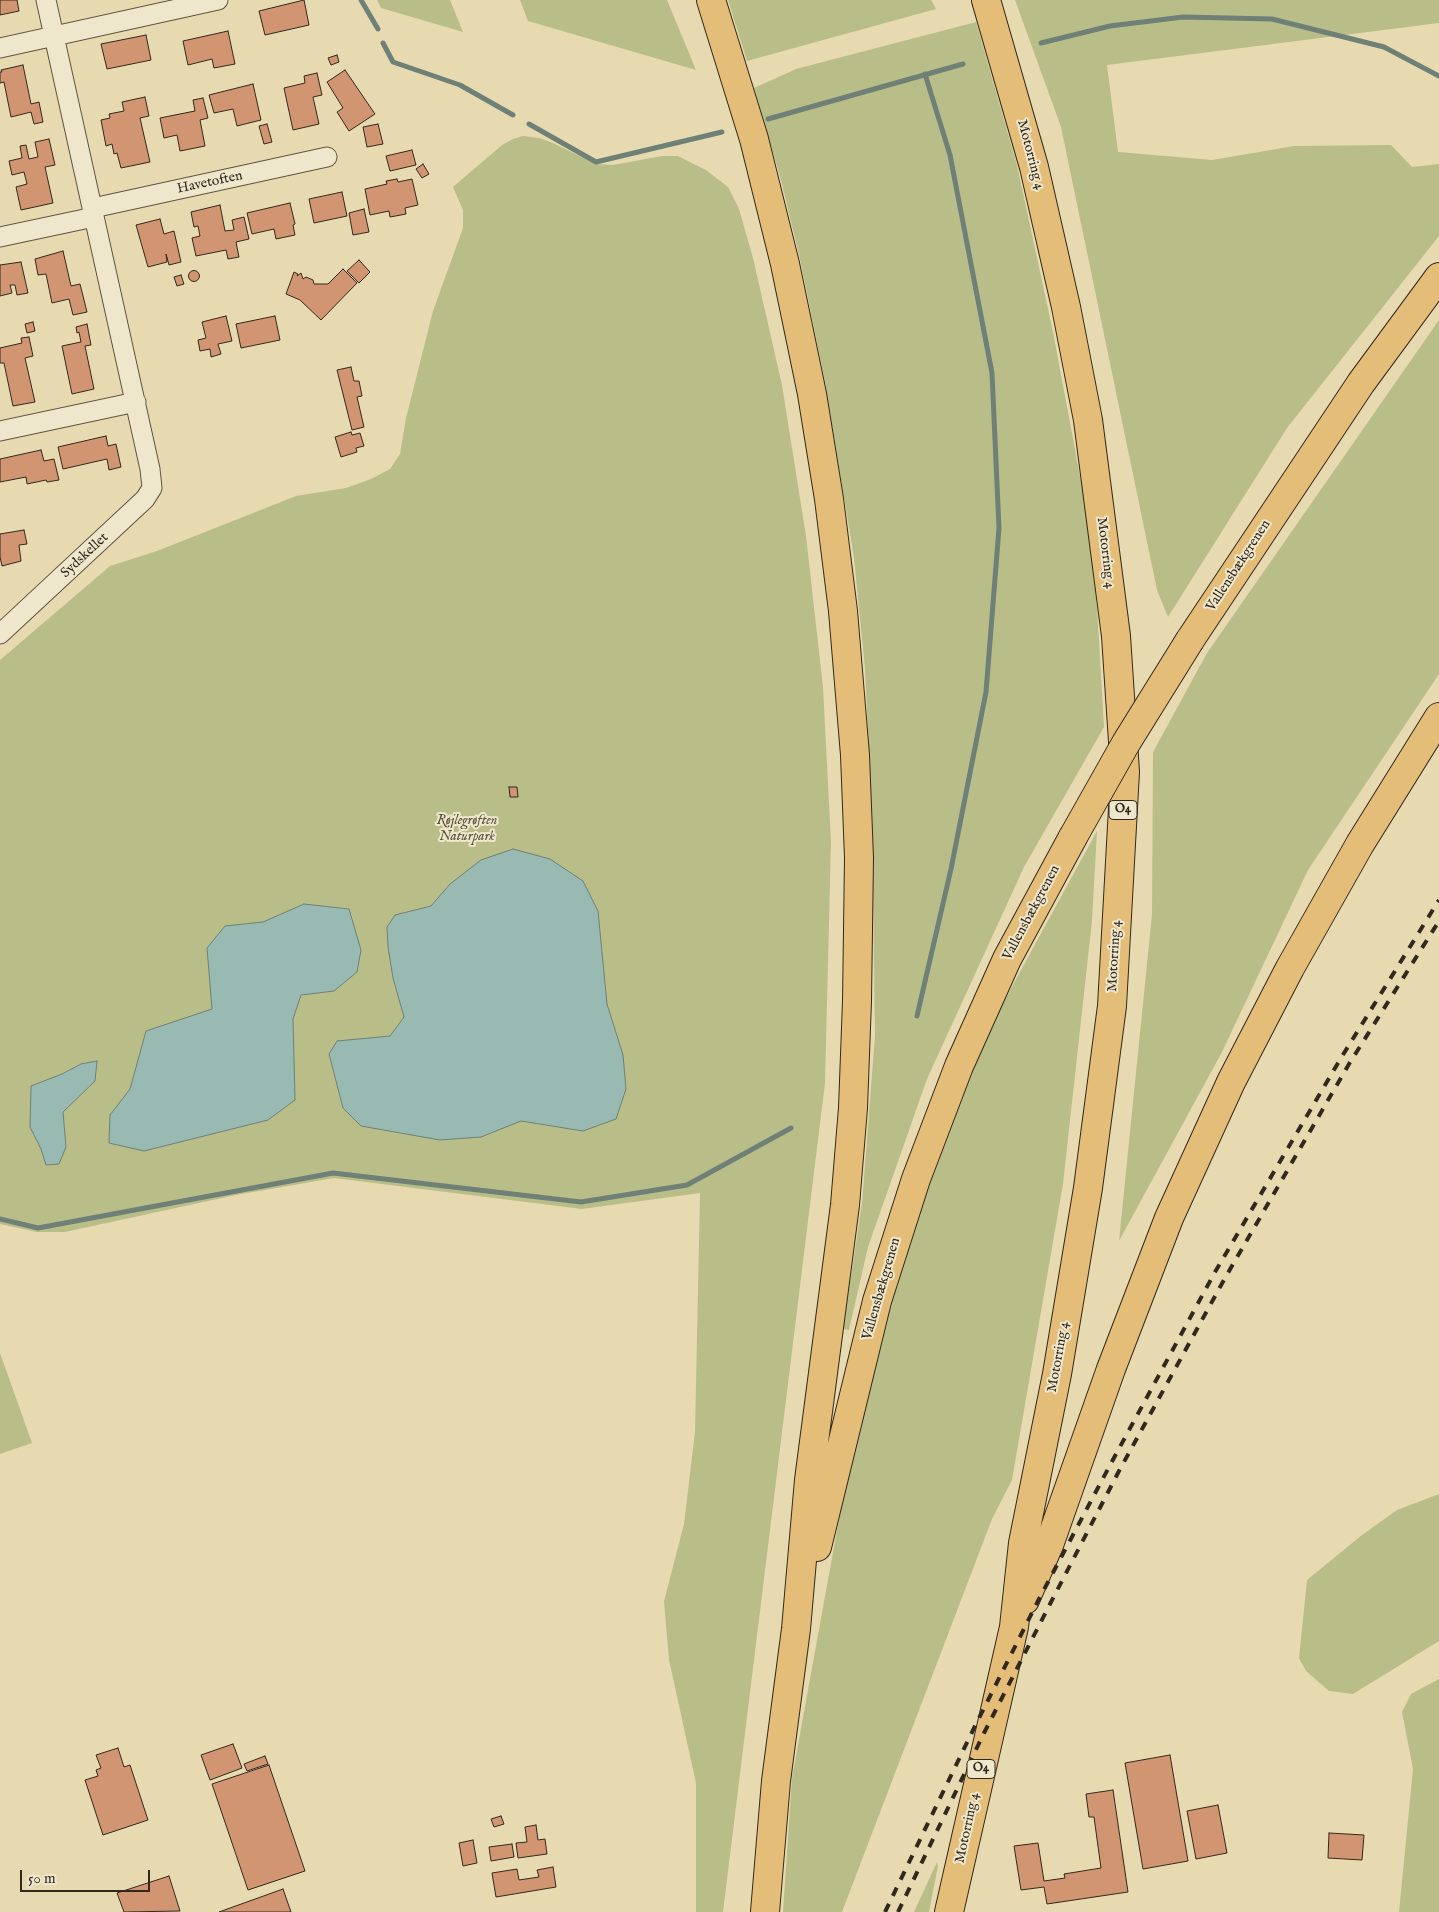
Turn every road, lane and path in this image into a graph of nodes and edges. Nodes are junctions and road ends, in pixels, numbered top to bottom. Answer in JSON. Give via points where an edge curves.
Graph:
{"nodes":[{"id":1,"x":46,"y":0,"type":"edge"},
{"id":2,"x":218,"y":0,"type":"edge"},
{"id":3,"x":711,"y":0,"type":"edge"},
{"id":4,"x":986,"y":0,"type":"edge"},
{"id":5,"x":54,"y":36,"type":"junction"},
{"id":6,"x":0,"y":48,"type":"edge"},
{"id":7,"x":327,"y":157,"type":"dead end"},
{"id":8,"x":94,"y":212,"type":"junction"},
{"id":9,"x":0,"y":237,"type":"edge"},
{"id":10,"x":1439,"y":277,"type":"edge"},
{"id":11,"x":136,"y":402,"type":"junction"},
{"id":12,"x":0,"y":431,"type":"edge"},
{"id":13,"x":0,"y":634,"type":"edge"},
{"id":14,"x":1439,"y":717,"type":"edge"},
{"id":15,"x":1014,"y":1627,"type":"junction"},
{"id":16,"x":796,"y":1629,"type":"junction"},
{"id":17,"x":765,"y":1912,"type":"edge"},
{"id":18,"x":949,"y":1912,"type":"edge"}],
"edges":[{"from":1,"to":5,"type":"street"},
{"from":2,"to":5,"type":"street"},
{"from":3,"to":16,"type":"highway","via":[[754,139],[785,264],[812,394],[843,611],[855,755],[859,858],[853,1108],[845,1205],[809,1480]]},
{"from":4,"to":15,"type":"highway","name":"Motorring 4","number":"O4","via":[[1034,167],[1088,420],[1116,636],[1125,772],[1110,1025],[1088,1188],[1057,1374],[1023,1544]]},
{"from":5,"to":6,"type":"street"},
{"from":5,"to":8,"type":"street"},
{"from":7,"to":8,"type":"street","name":"Havetoften"},
{"from":8,"to":9,"type":"street","name":"Havetoften"},
{"from":8,"to":11,"type":"street"},
{"from":10,"to":16,"type":"highway","name":"Vallensbækgrenen","bridge":true,"via":[[1361,383],[1190,640],[1126,743],[1007,960],[959,1066],[916,1179],[875,1309]]},
{"from":11,"to":12,"type":"street"},
{"from":11,"to":13,"type":"street","name":"Sydskellet","via":[[152,488],[145,499]]},
{"from":14,"to":15,"type":"highway","via":[[1356,852],[1290,968],[1231,1082],[1169,1218],[1110,1369],[1049,1545]]},
{"from":15,"to":18,"type":"highway","name":"Motorring 4","number":"O4"},
{"from":16,"to":17,"type":"highway","via":[[776,1781]]}]}
